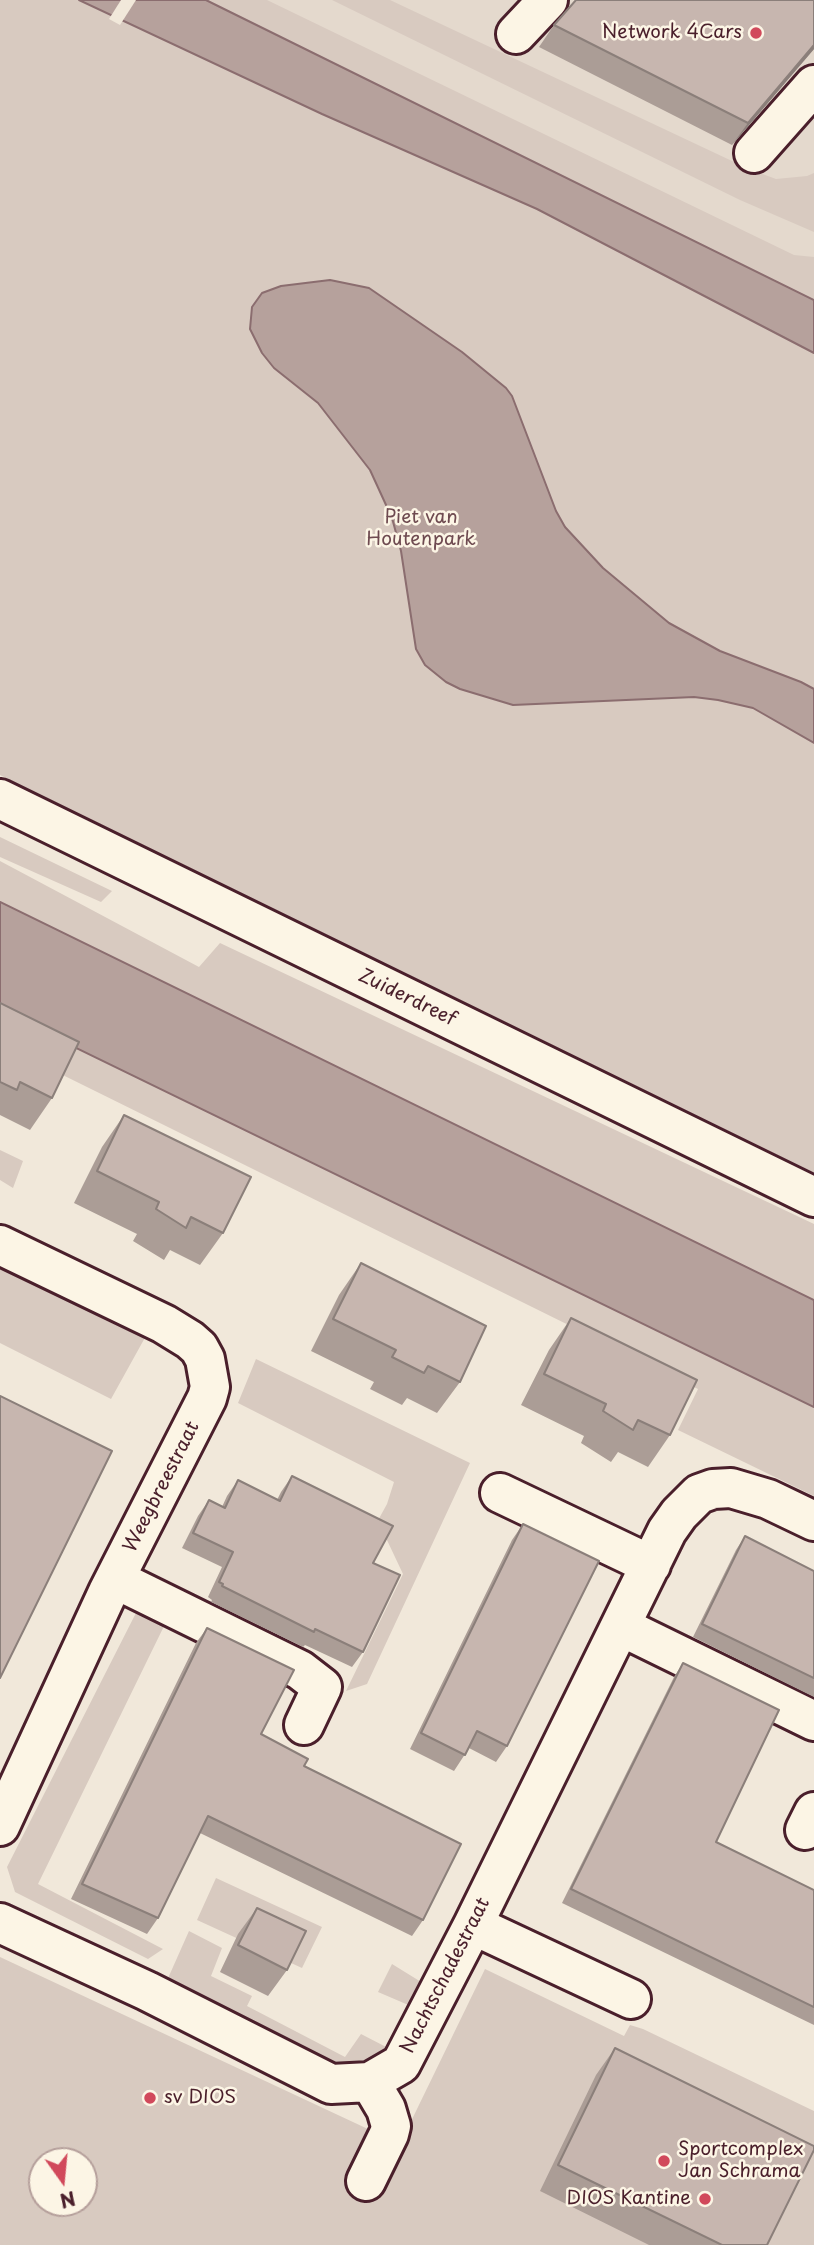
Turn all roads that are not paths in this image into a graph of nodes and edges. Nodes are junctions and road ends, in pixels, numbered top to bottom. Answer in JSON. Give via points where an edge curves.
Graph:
{"nodes":[{"id":1,"x":548,"y":0,"type":"edge"},
{"id":2,"x":516,"y":34,"type":"dead end"},
{"id":3,"x":814,"y":85,"type":"edge"},
{"id":4,"x":754,"y":153,"type":"dead end"},
{"id":5,"x":0,"y":799,"type":"edge"},
{"id":6,"x":814,"y":1197,"type":"edge"},
{"id":7,"x":0,"y":1245,"type":"edge"},
{"id":8,"x":500,"y":1493,"type":"dead end"},
{"id":9,"x":814,"y":1521,"type":"edge"},
{"id":10,"x":651,"y":1565,"type":"junction"},
{"id":11,"x":115,"y":1579,"type":"junction"},
{"id":12,"x":621,"y":1627,"type":"junction"},
{"id":13,"x":814,"y":1721,"type":"edge"},
{"id":14,"x":304,"y":1725,"type":"dead end"},
{"id":15,"x":0,"y":1826,"type":"edge"},
{"id":16,"x":0,"y":1923,"type":"edge"},
{"id":17,"x":473,"y":1925,"type":"junction"},
{"id":18,"x":631,"y":1999,"type":"dead end"},
{"id":19,"x":370,"y":2082,"type":"junction"},
{"id":20,"x":366,"y":2181,"type":"dead end"}],
"edges":[{"from":1,"to":2,"type":"street"},
{"from":3,"to":4,"type":"street"},
{"from":5,"to":6,"type":"street","name":"Zuiderdreef"},
{"from":7,"to":11,"type":"street","name":"Weegbreestraat","via":[[164,1324],[190,1340],[205,1359],[210,1387],[207,1398]]},
{"from":8,"to":10,"type":"street"},
{"from":9,"to":10,"type":"street","name":"Nachtschadestraat","via":[[755,1494],[731,1488],[707,1491],[679,1514]]},
{"from":10,"to":12,"type":"street","name":"Nachtschadestraat"},
{"from":11,"to":14,"type":"street","via":[[300,1670],[322,1687]]},
{"from":11,"to":15,"type":"street","name":"Weegbreestraat"},
{"from":12,"to":13,"type":"street"},
{"from":12,"to":17,"type":"street","name":"Nachtschadestraat"},
{"from":16,"to":19,"type":"street","name":"Nachtschadestraat","via":[[331,2084]]},
{"from":17,"to":18,"type":"street"},
{"from":17,"to":19,"type":"street","name":"Nachtschadestraat","via":[[401,2064]]},
{"from":19,"to":20,"type":"street","via":[[391,2126]]}]}
